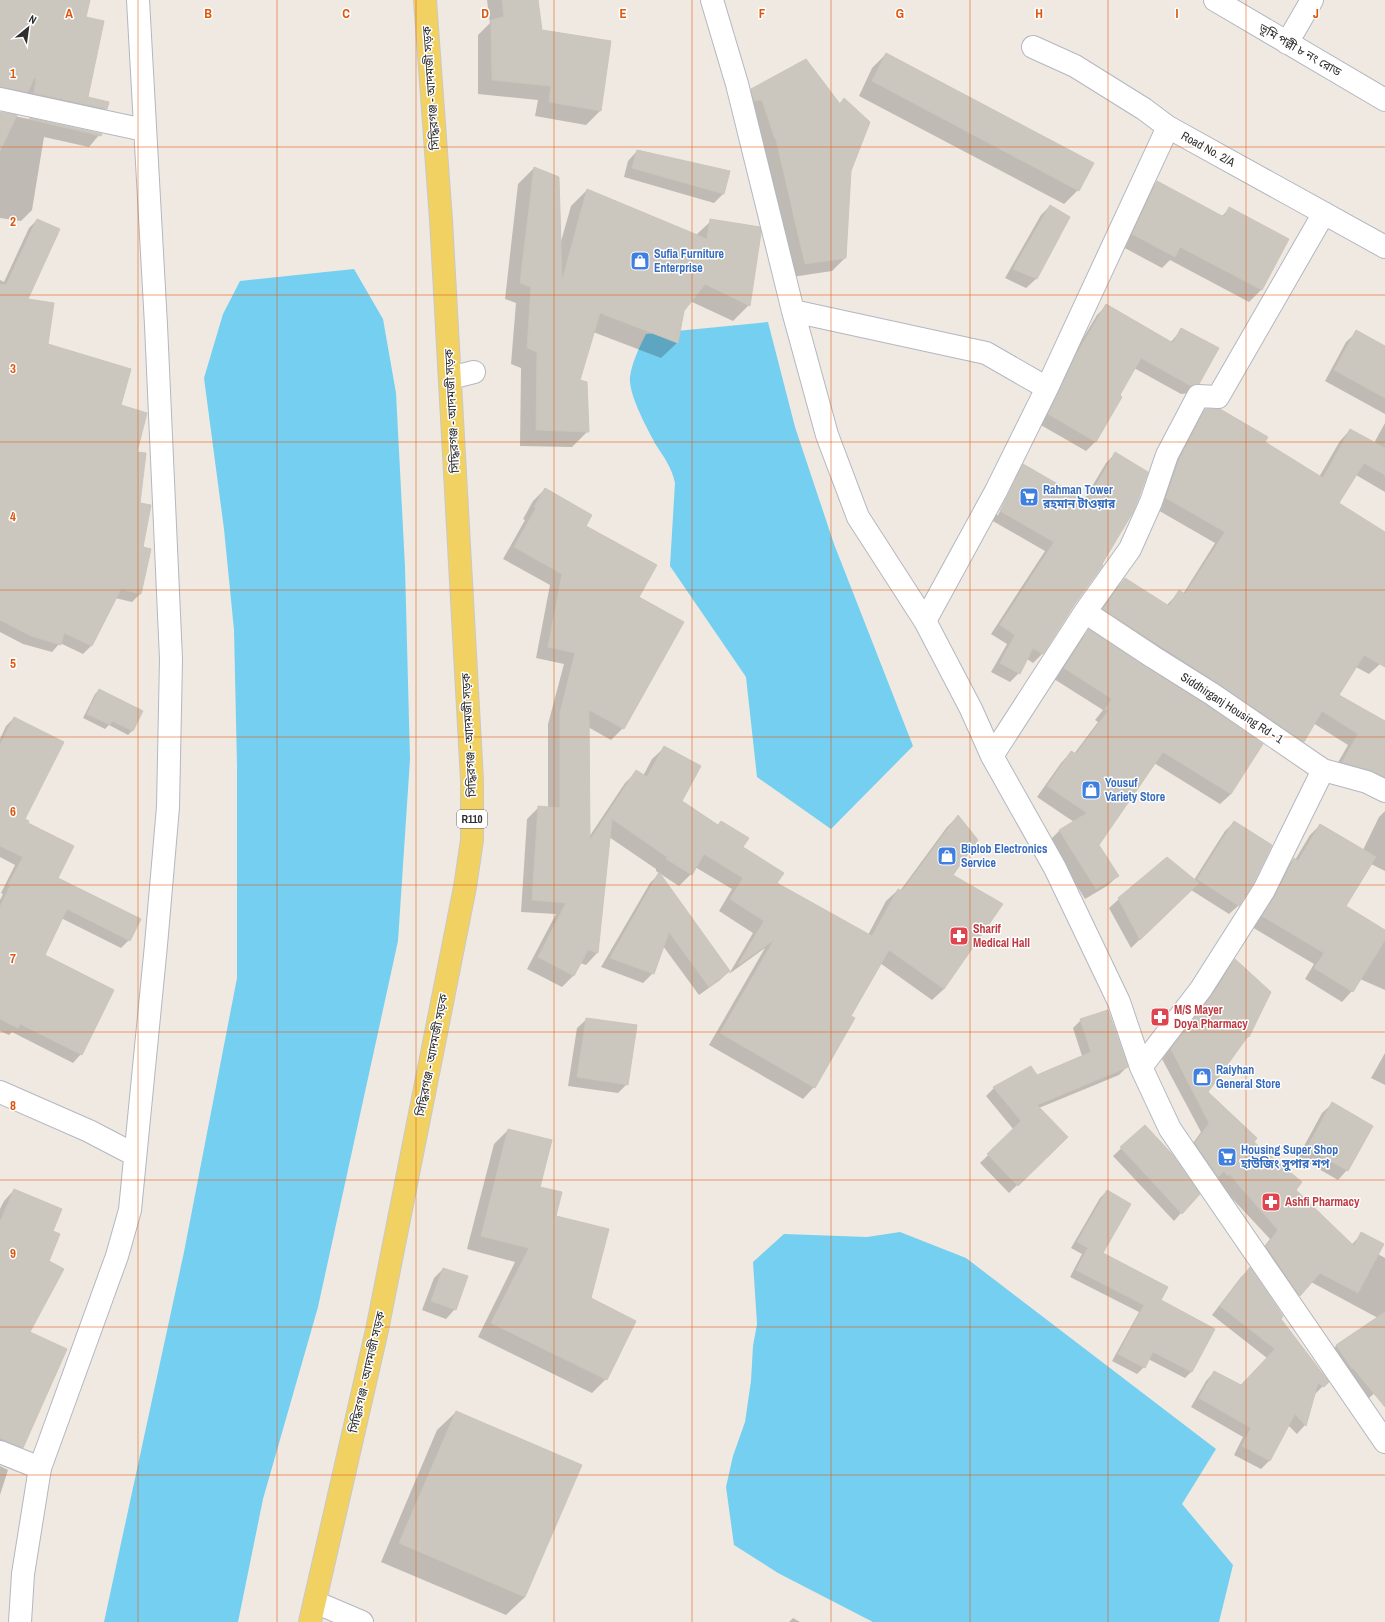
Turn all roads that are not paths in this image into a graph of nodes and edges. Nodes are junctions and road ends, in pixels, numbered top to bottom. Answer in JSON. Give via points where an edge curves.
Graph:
{"nodes":[{"id":1,"x":138,"y":0,"type":"edge"},
{"id":2,"x":424,"y":0,"type":"edge"},
{"id":3,"x":712,"y":0,"type":"edge"},
{"id":4,"x":1216,"y":0,"type":"edge"},
{"id":5,"x":1312,"y":0,"type":"edge"},
{"id":6,"x":1287,"y":43,"type":"junction"},
{"id":7,"x":1033,"y":47,"type":"dead end"},
{"id":8,"x":0,"y":99,"type":"edge"},
{"id":9,"x":1385,"y":100,"type":"edge"},
{"id":10,"x":1168,"y":127,"type":"junction"},
{"id":11,"x":144,"y":130,"type":"junction"},
{"id":12,"x":1324,"y":213,"type":"junction"},
{"id":13,"x":1385,"y":247,"type":"edge"},
{"id":14,"x":794,"y":311,"type":"junction"},
{"id":15,"x":474,"y":372,"type":"dead end"},
{"id":16,"x":450,"y":378,"type":"junction"},
{"id":17,"x":1047,"y":388,"type":"junction"},
{"id":18,"x":1085,"y":612,"type":"junction"},
{"id":19,"x":925,"y":621,"type":"junction"},
{"id":20,"x":992,"y":756,"type":"junction"},
{"id":21,"x":1323,"y":770,"type":"junction"},
{"id":22,"x":1385,"y":791,"type":"edge"},
{"id":23,"x":1141,"y":1067,"type":"junction"},
{"id":24,"x":0,"y":1092,"type":"edge"},
{"id":25,"x":134,"y":1155,"type":"junction"},
{"id":26,"x":1385,"y":1442,"type":"edge"},
{"id":27,"x":0,"y":1452,"type":"edge"},
{"id":28,"x":40,"y":1468,"type":"junction"},
{"id":29,"x":313,"y":1612,"type":"edge"},
{"id":30,"x":20,"y":1622,"type":"edge"},
{"id":31,"x":362,"y":1622,"type":"edge"}],
"edges":[{"from":1,"to":11,"type":"street"},
{"from":2,"to":16,"type":"main road","name":"সিদ্ধিরগঞ্জ - আদমজী সড়ক","number":"R110"},
{"from":3,"to":14,"type":"street","via":[[737,84]]},
{"from":4,"to":6,"type":"street","name":"ভূমি পল্লী ৮ নং রোড"},
{"from":5,"to":6,"type":"street"},
{"from":6,"to":9,"type":"street","name":"ভূমি পল্লী ৮ নং রোড"},
{"from":7,"to":10,"type":"street","name":"Road No. 2/A","via":[[1075,66]]},
{"from":8,"to":11,"type":"street"},
{"from":10,"to":12,"type":"street","name":"Road No. 2/A"},
{"from":10,"to":17,"type":"street"},
{"from":11,"to":25,"type":"street","via":[[157,333],[171,659],[168,807]]},
{"from":12,"to":13,"type":"street","name":"Road No. 2/A"},
{"from":12,"to":18,"type":"street","via":[[1218,397],[1198,396],[1167,455],[1151,502],[1130,549]]},
{"from":14,"to":17,"type":"street","via":[[986,353]]},
{"from":14,"to":19,"type":"street","via":[[827,435],[858,517]]},
{"from":15,"to":16,"type":"street"},
{"from":16,"to":29,"type":"main road","name":"সিদ্ধিরগঞ্জ - আদমজী সড়ক","number":"R110","via":[[472,780],[472,840],[377,1330]]},
{"from":17,"to":19,"type":"street","via":[[996,491]]},
{"from":18,"to":20,"type":"street"},
{"from":18,"to":21,"type":"street","name":"Siddhirganj Housing Rd - 1"},
{"from":19,"to":20,"type":"street","via":[[971,709]]},
{"from":20,"to":23,"type":"street","via":[[1055,868],[1113,988]]},
{"from":21,"to":22,"type":"street","name":"Siddhirganj Housing Rd - 1","via":[[1367,782]]},
{"from":21,"to":23,"type":"street","via":[[1264,890],[1201,989]]},
{"from":23,"to":26,"type":"street","via":[[1170,1129]]},
{"from":24,"to":25,"type":"street","via":[[89,1131]]},
{"from":25,"to":28,"type":"street","via":[[130,1210],[118,1256]]},
{"from":27,"to":28,"type":"street"},
{"from":28,"to":30,"type":"street","via":[[23,1574]]},
{"from":29,"to":31,"type":"street"}]}
